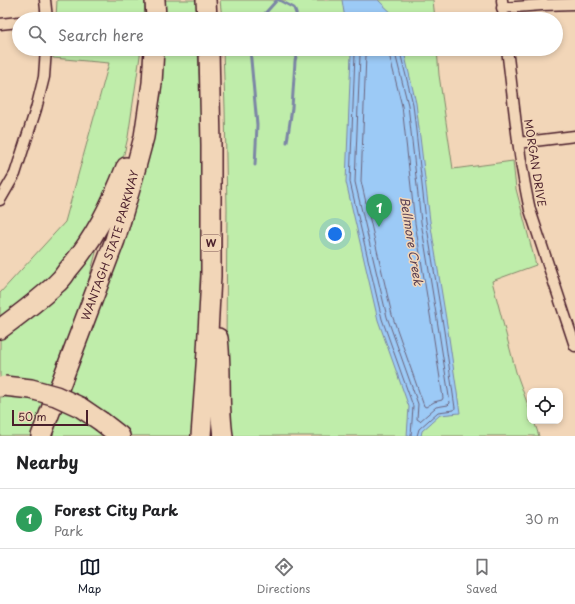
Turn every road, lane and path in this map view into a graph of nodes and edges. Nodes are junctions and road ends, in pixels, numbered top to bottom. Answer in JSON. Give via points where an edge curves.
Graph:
{"nodes":[{"id":1,"x":45,"y":0,"type":"edge"},
{"id":2,"x":156,"y":0,"type":"edge"},
{"id":3,"x":206,"y":0,"type":"edge"},
{"id":4,"x":502,"y":4,"type":"edge"},
{"id":5,"x":575,"y":4,"type":"edge"},
{"id":6,"x":46,"y":12,"type":"edge"},
{"id":7,"x":156,"y":12,"type":"edge"},
{"id":8,"x":207,"y":12,"type":"edge"},
{"id":9,"x":12,"y":23,"type":"edge"},
{"id":10,"x":0,"y":24,"type":"edge"},
{"id":11,"x":45,"y":56,"type":"edge"},
{"id":12,"x":154,"y":56,"type":"edge"},
{"id":13,"x":209,"y":56,"type":"edge"},
{"id":14,"x":508,"y":56,"type":"edge"},
{"id":15,"x":152,"y":83,"type":"junction"},
{"id":16,"x":575,"y":136,"type":"edge"},
{"id":17,"x":518,"y":143,"type":"junction"},
{"id":18,"x":0,"y":200,"type":"edge"},
{"id":19,"x":211,"y":276,"type":"junction"},
{"id":20,"x":0,"y":329,"type":"edge"},
{"id":21,"x":575,"y":346,"type":"edge"},
{"id":22,"x":2,"y":387,"type":"edge"},
{"id":23,"x":41,"y":436,"type":"edge"},
{"id":24,"x":120,"y":436,"type":"edge"},
{"id":25,"x":201,"y":436,"type":"edge"},
{"id":26,"x":223,"y":436,"type":"edge"}],
"edges":[{"from":1,"to":6,"type":"street"},
{"from":2,"to":7,"type":"highway"},
{"from":3,"to":8,"type":"highway"},
{"from":4,"to":5,"type":"street"},
{"from":9,"to":10,"type":"street"},
{"from":11,"to":18,"type":"street","via":[[44,76],[36,109],[15,174]]},
{"from":12,"to":15,"type":"highway","name":"WANTAGH STATE PARKWAY"},
{"from":13,"to":19,"type":"highway","number":"W"},
{"from":14,"to":17,"type":"street","name":"MORGAN DRIVE"},
{"from":15,"to":20,"type":"highway","via":[[120,181],[91,239],[56,284]]},
{"from":15,"to":23,"type":"highway","name":"WANTAGH STATE PARKWAY","via":[[144,137],[115,240]]},
{"from":16,"to":17,"type":"street"},
{"from":17,"to":21,"type":"street","name":"MORGAN DRIVE","via":[[530,210]]},
{"from":19,"to":25,"type":"highway","number":"W"},
{"from":19,"to":26,"type":"highway","via":[[220,353]]},
{"from":22,"to":24,"type":"highway","bridge":true,"via":[[31,389],[56,396],[80,407]]}]}
